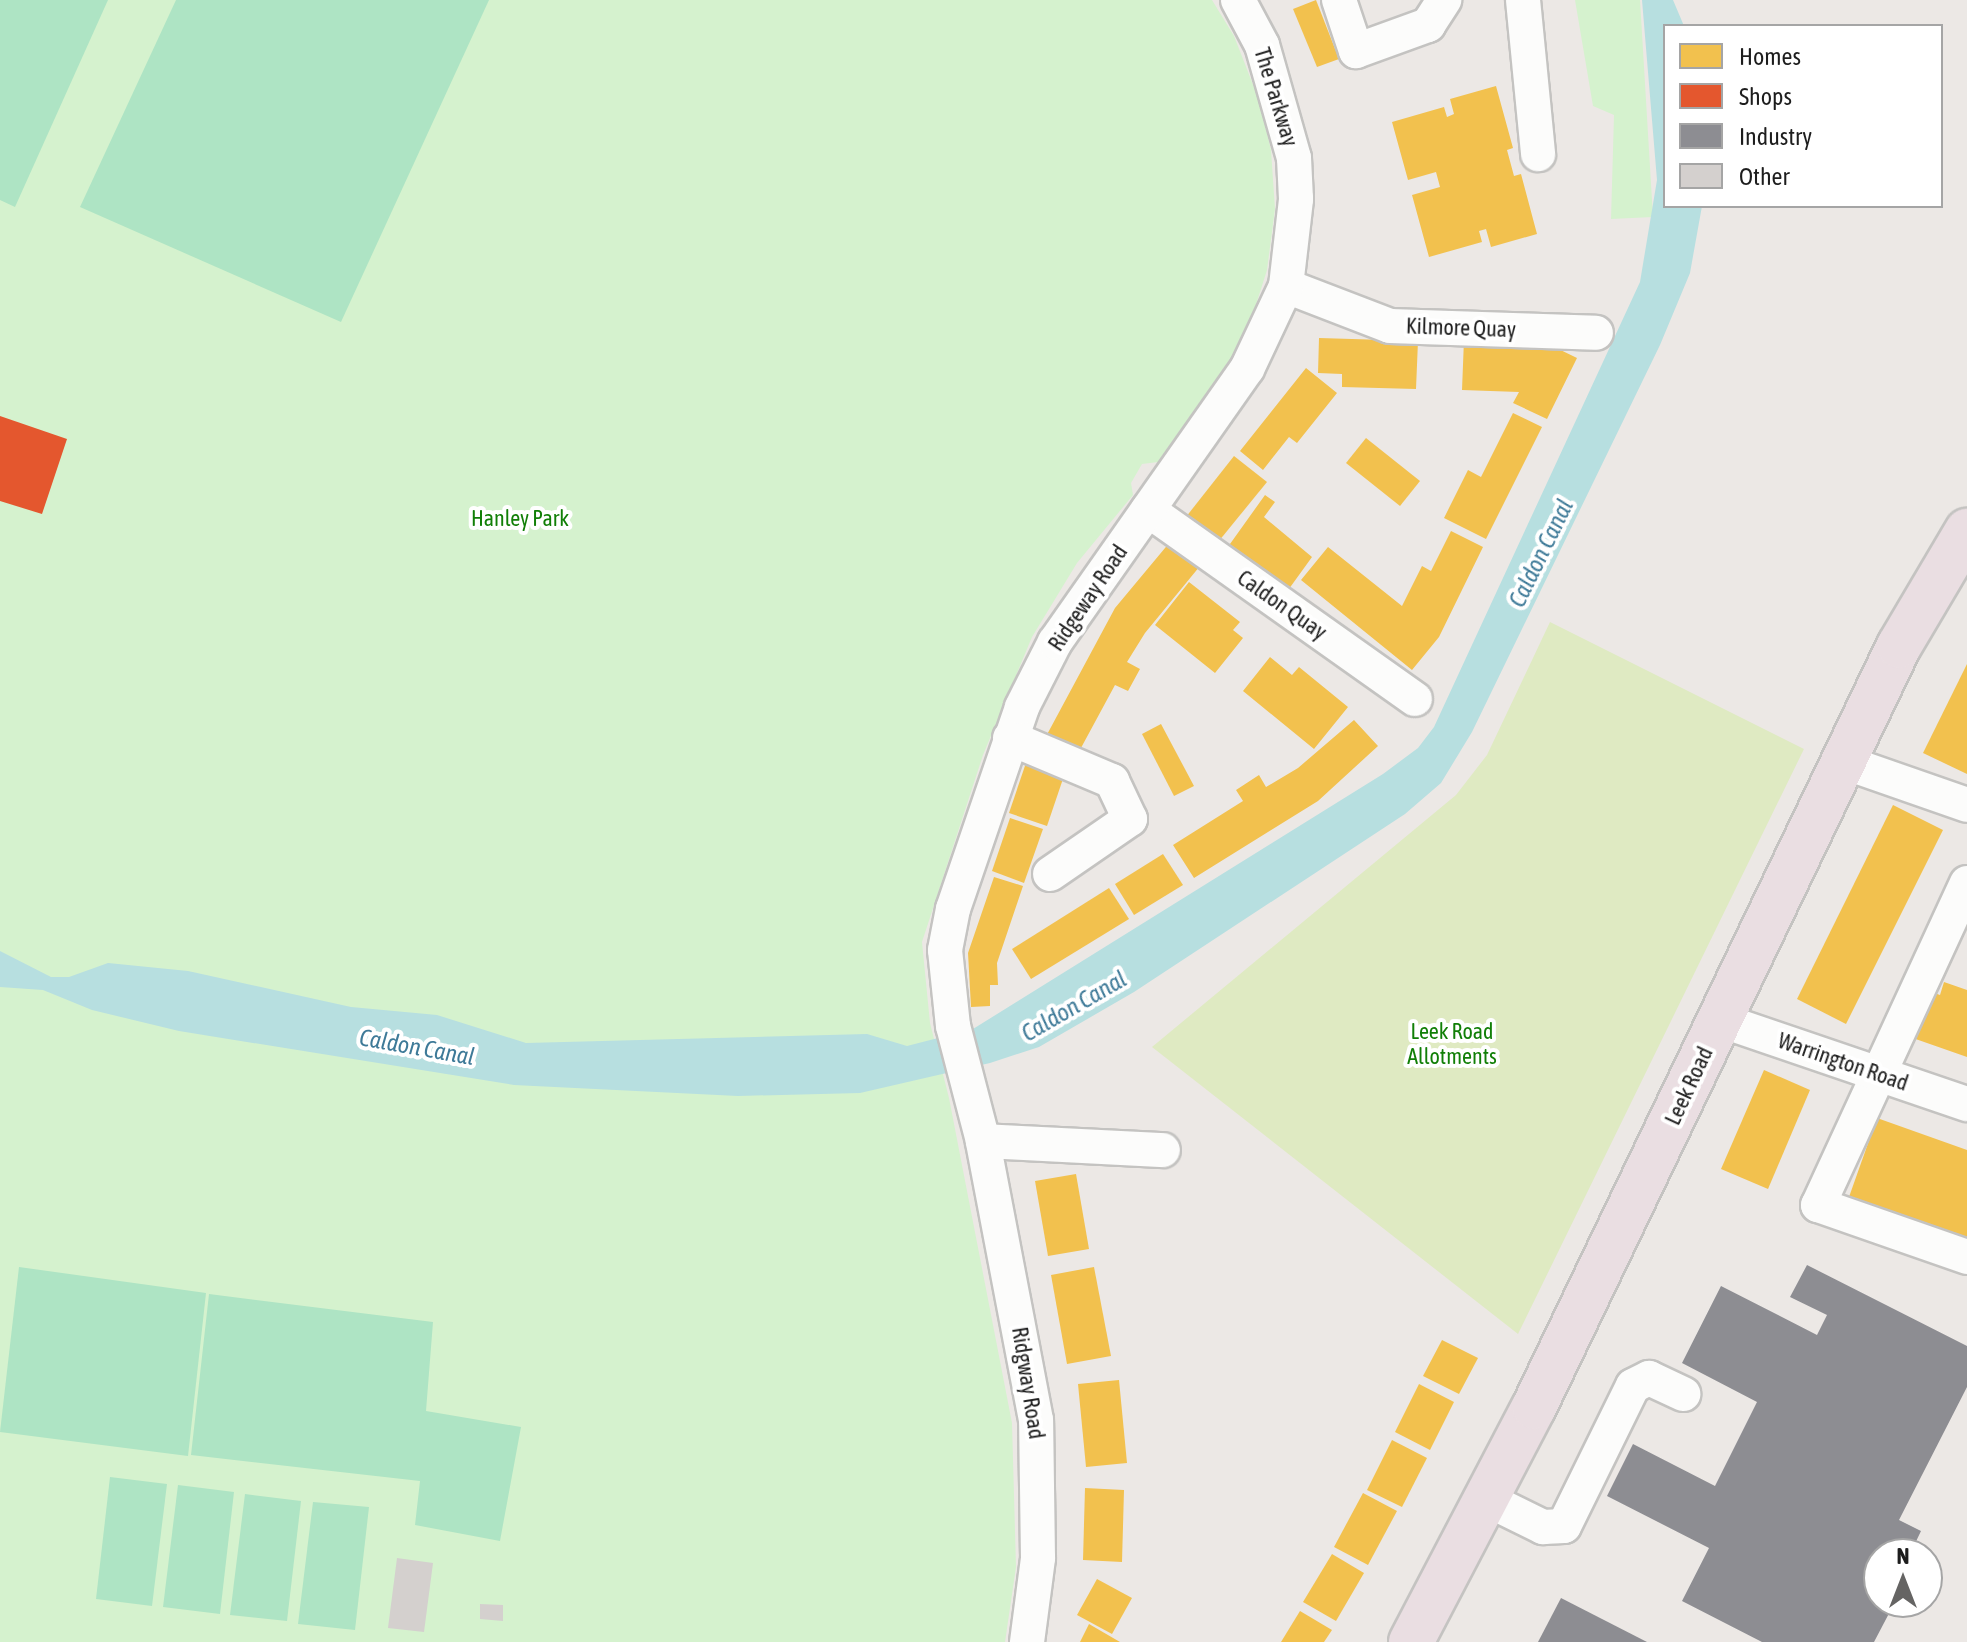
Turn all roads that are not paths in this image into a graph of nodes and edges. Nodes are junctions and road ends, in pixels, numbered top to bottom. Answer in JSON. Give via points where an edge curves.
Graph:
{"nodes":[{"id":1,"x":1238,"y":0,"type":"edge"},
{"id":2,"x":1339,"y":0,"type":"edge"},
{"id":3,"x":1444,"y":0,"type":"edge"},
{"id":4,"x":1523,"y":0,"type":"edge"},
{"id":5,"x":1538,"y":154,"type":"dead end"},
{"id":6,"x":1296,"y":199,"type":"joint"},
{"id":7,"x":1286,"y":286,"type":"junction"},
{"id":8,"x":1596,"y":333,"type":"dead end"},
{"id":9,"x":1148,"y":510,"type":"junction"},
{"id":10,"x":1967,"y":531,"type":"edge"},
{"id":11,"x":1415,"y":699,"type":"dead end"},
{"id":12,"x":1010,"y":738,"type":"junction"},
{"id":13,"x":1841,"y":761,"type":"junction"},
{"id":14,"x":1967,"y":805,"type":"edge"},
{"id":15,"x":1050,"y":874,"type":"dead end"},
{"id":16,"x":1967,"y":883,"type":"edge"},
{"id":17,"x":1955,"y":936,"type":"edge"},
{"id":18,"x":1720,"y":1020,"type":"junction"},
{"id":19,"x":953,"y":1026,"type":"joint"},
{"id":20,"x":1876,"y":1074,"type":"junction"},
{"id":21,"x":1967,"y":1104,"type":"edge"},
{"id":22,"x":981,"y":1134,"type":"junction"},
{"id":23,"x":1163,"y":1150,"type":"dead end"},
{"id":24,"x":1967,"y":1257,"type":"edge"},
{"id":25,"x":1683,"y":1394,"type":"dead end"},
{"id":26,"x":1486,"y":1499,"type":"junction"},
{"id":27,"x":1027,"y":1642,"type":"edge"},
{"id":28,"x":1411,"y":1642,"type":"edge"}],
"edges":[{"from":1,"to":6,"type":"street","name":"The Parkway","via":[[1262,45],[1280,102],[1294,158]]},
{"from":2,"to":3,"type":"street","via":[[1356,51],[1428,25]]},
{"from":4,"to":5,"type":"street"},
{"from":6,"to":7,"type":"street","name":"Ridgeway Road"},
{"from":7,"to":8,"type":"street","name":"Kilmore Quay","via":[[1390,326]]},
{"from":7,"to":9,"type":"street","name":"Ridgeway Road","via":[[1247,369]]},
{"from":9,"to":11,"type":"street","name":"Caldon Quay"},
{"from":9,"to":12,"type":"street","name":"Ridgeway Road","via":[[1055,642]]},
{"from":10,"to":13,"type":"highway","name":"Leek Road","via":[[1899,646]]},
{"from":12,"to":15,"type":"street","via":[[1112,781],[1130,819]]},
{"from":12,"to":19,"type":"street","name":"Ridgeway Road","via":[[953,909],[945,950]]},
{"from":13,"to":14,"type":"street"},
{"from":13,"to":18,"type":"highway","name":"Leek Road"},
{"from":16,"to":17,"type":"street"},
{"from":17,"to":20,"type":"street"},
{"from":18,"to":20,"type":"street","name":"Warrington Road"},
{"from":18,"to":26,"type":"highway","name":"Leek Road"},
{"from":19,"to":22,"type":"street","name":"Ridgway Road"},
{"from":20,"to":21,"type":"street","name":"Warrington Road"},
{"from":20,"to":24,"type":"street","via":[[1818,1205]]},
{"from":22,"to":23,"type":"street"},
{"from":22,"to":27,"type":"street","name":"Ridgway Road","via":[[1036,1420],[1038,1558]]},
{"from":25,"to":26,"type":"street","via":[[1649,1378],[1633,1386],[1564,1526],[1543,1527]]},
{"from":26,"to":28,"type":"highway","name":"Leek Road"}]}
